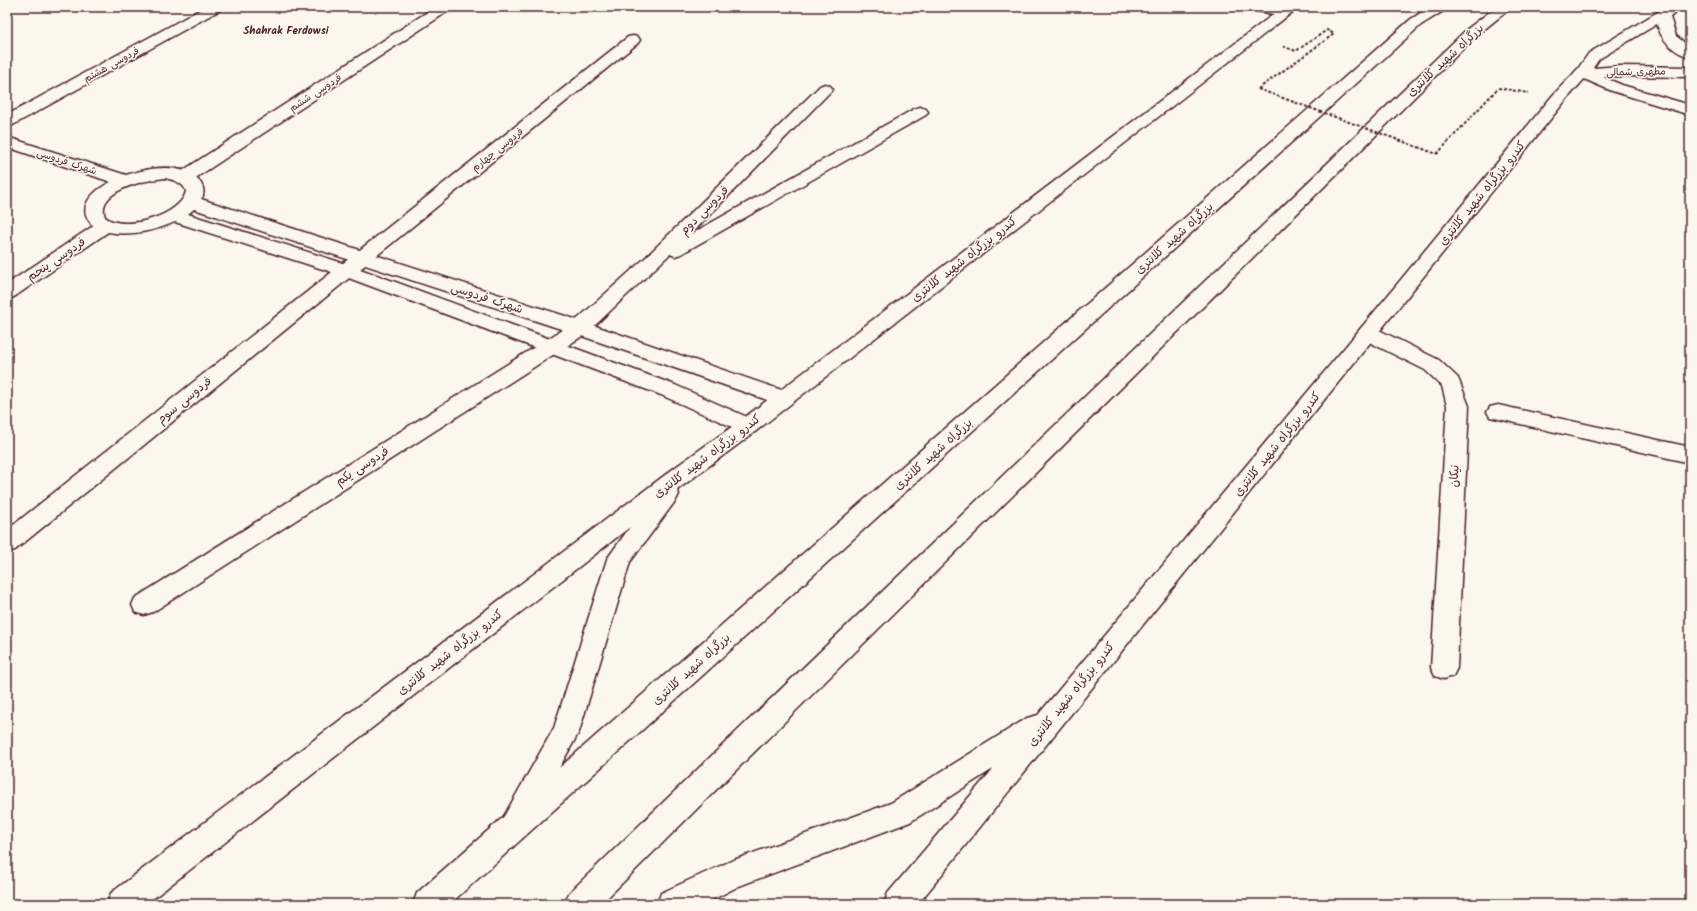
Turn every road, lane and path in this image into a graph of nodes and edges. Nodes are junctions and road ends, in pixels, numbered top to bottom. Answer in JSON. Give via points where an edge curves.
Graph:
{"nodes":[{"id":1,"x":215,"y":7,"type":"edge"},
{"id":2,"x":445,"y":7,"type":"edge"},
{"id":3,"x":1257,"y":7,"type":"edge"},
{"id":4,"x":1440,"y":7,"type":"edge"},
{"id":5,"x":1505,"y":7,"type":"edge"},
{"id":6,"x":1288,"y":10,"type":"edge"},
{"id":7,"x":1669,"y":11,"type":"edge"},
{"id":8,"x":1253,"y":36,"type":"junction"},
{"id":9,"x":633,"y":40,"type":"dead end"},
{"id":10,"x":1690,"y":53,"type":"edge"},
{"id":11,"x":1690,"y":72,"type":"edge"},
{"id":12,"x":1582,"y":73,"type":"junction"},
{"id":13,"x":825,"y":89,"type":"dead end"},
{"id":14,"x":1559,"y":98,"type":"junction"},
{"id":15,"x":1690,"y":110,"type":"edge"},
{"id":16,"x":920,"y":112,"type":"dead end"},
{"id":17,"x":7,"y":122,"type":"edge"},
{"id":18,"x":7,"y":142,"type":"edge"},
{"id":19,"x":7,"y":154,"type":"edge"},
{"id":20,"x":185,"y":177,"type":"junction"},
{"id":21,"x":119,"y":184,"type":"junction"},
{"id":22,"x":190,"y":202,"type":"junction"},
{"id":23,"x":174,"y":215,"type":"junction"},
{"id":24,"x":106,"y":226,"type":"junction"},
{"id":25,"x":362,"y":257,"type":"junction"},
{"id":26,"x":652,"y":262,"type":"junction"},
{"id":27,"x":345,"y":270,"type":"junction"},
{"id":28,"x":7,"y":293,"type":"edge"},
{"id":29,"x":580,"y":328,"type":"junction"},
{"id":30,"x":1368,"y":333,"type":"junction"},
{"id":31,"x":549,"y":347,"type":"junction"},
{"id":32,"x":783,"y":398,"type":"junction"},
{"id":33,"x":1498,"y":412,"type":"dead end"},
{"id":34,"x":748,"y":426,"type":"junction"},
{"id":35,"x":1690,"y":455,"type":"edge"},
{"id":36,"x":685,"y":472,"type":"junction"},
{"id":37,"x":7,"y":543,"type":"edge"},
{"id":38,"x":144,"y":605,"type":"dead end"},
{"id":39,"x":1444,"y":668,"type":"dead end"},
{"id":40,"x":1053,"y":716,"type":"junction"},
{"id":41,"x":510,"y":831,"type":"junction"},
{"id":42,"x":122,"y":904,"type":"edge"},
{"id":43,"x":428,"y":904,"type":"edge"},
{"id":44,"x":580,"y":904,"type":"edge"},
{"id":45,"x":672,"y":904,"type":"edge"},
{"id":46,"x":899,"y":904,"type":"edge"}],
"edges":[{"from":1,"to":17,"type":"main road","name":"فردوسی هشتم"},
{"from":2,"to":20,"type":"main road","name":"فردوسی ششم"},
{"from":3,"to":6,"type":"main road"},
{"from":4,"to":41,"type":"main road","name":"بزرگراه شهید کلانتری","via":[[1416,22]]},
{"from":5,"to":44,"type":"main road","name":"بزرگراه شهید کلانتری","via":[[1466,39]]},
{"from":6,"to":8,"type":"main road","name":"کندرو بزرگراه شهید کلانتری"},
{"from":7,"to":10,"type":"main road","via":[[1665,31]]},
{"from":7,"to":12,"type":"main road","name":"کندرو بزرگراه شهید کلانتری","via":[[1594,56]]},
{"from":8,"to":14,"type":"path","bridge":true,"via":[[1296,51],[1327,30],[1334,34],[1258,89],[1437,154],[1498,88]]},
{"from":8,"to":32,"type":"main road","name":"کندرو بزرگراه شهید کلانتری"},
{"from":9,"to":25,"type":"main road","name":"فردوسی چهارم"},
{"from":11,"to":12,"type":"main road","name":"مطهری شمالی"},
{"from":12,"to":14,"type":"main road","name":"کندرو بزرگراه شهید کلانتری"},
{"from":12,"to":15,"type":"main road","via":[[1617,88]]},
{"from":13,"to":26,"type":"main road","name":"فردوسی دوم"},
{"from":14,"to":30,"type":"main road","name":"کندرو بزرگراه شهید کلانتری"},
{"from":16,"to":26,"type":"main road"},
{"from":18,"to":21,"type":"main road","name":"شهرک فردوسی"},
{"from":19,"to":21,"type":"main road","name":"شهرک فردوسی"},
{"from":20,"to":21,"type":"main road","via":[[176,174],[139,176]]},
{"from":20,"to":22,"type":"main road","via":[[195,187],[195,194]]},
{"from":21,"to":24,"type":"main road","via":[[95,204],[93,213],[97,220]]},
{"from":22,"to":23,"type":"main road"},
{"from":22,"to":25,"type":"main road","name":"شهرک فردوسی"},
{"from":23,"to":24,"type":"main road","via":[[135,228]]},
{"from":23,"to":27,"type":"main road","name":"شهرک فردوسی"},
{"from":24,"to":28,"type":"main road","name":"فردوسی پنجم"},
{"from":25,"to":27,"type":"main road","name":"فردوسی سوم"},
{"from":25,"to":29,"type":"main road","name":"شهرک فردوسی"},
{"from":26,"to":29,"type":"main road","name":"فردوسی دوم"},
{"from":27,"to":31,"type":"main road","name":"شهرک فردوسی"},
{"from":27,"to":37,"type":"main road","name":"فردوسی سوم"},
{"from":29,"to":31,"type":"main road","name":"فردوسی یکم"},
{"from":29,"to":32,"type":"main road","name":"شهرک فردوسی"},
{"from":30,"to":39,"type":"main road","name":"نیکان","via":[[1432,365],[1451,383],[1458,406]]},
{"from":30,"to":40,"type":"main road","name":"کندرو بزرگراه شهید کلانتری"},
{"from":31,"to":34,"type":"main road","name":"شهرک فردوسی","via":[[668,390]]},
{"from":31,"to":38,"type":"main road","name":"فردوسی یکم"},
{"from":32,"to":34,"type":"main road","name":"کندرو بزرگراه شهید کلانتری"},
{"from":33,"to":35,"type":"main road"},
{"from":34,"to":36,"type":"main road","name":"کندرو بزرگراه شهید کلانتری"},
{"from":36,"to":41,"type":"main road","via":[[619,559],[566,732]]},
{"from":36,"to":42,"type":"main road","name":"کندرو بزرگراه شهید کلانتری"},
{"from":40,"to":45,"type":"main road","via":[[900,813],[731,875]]},
{"from":40,"to":46,"type":"main road","name":"کندرو بزرگراه شهید کلانتری"},
{"from":41,"to":43,"type":"main road","name":"بزرگراه شهید کلانتری"}]}
